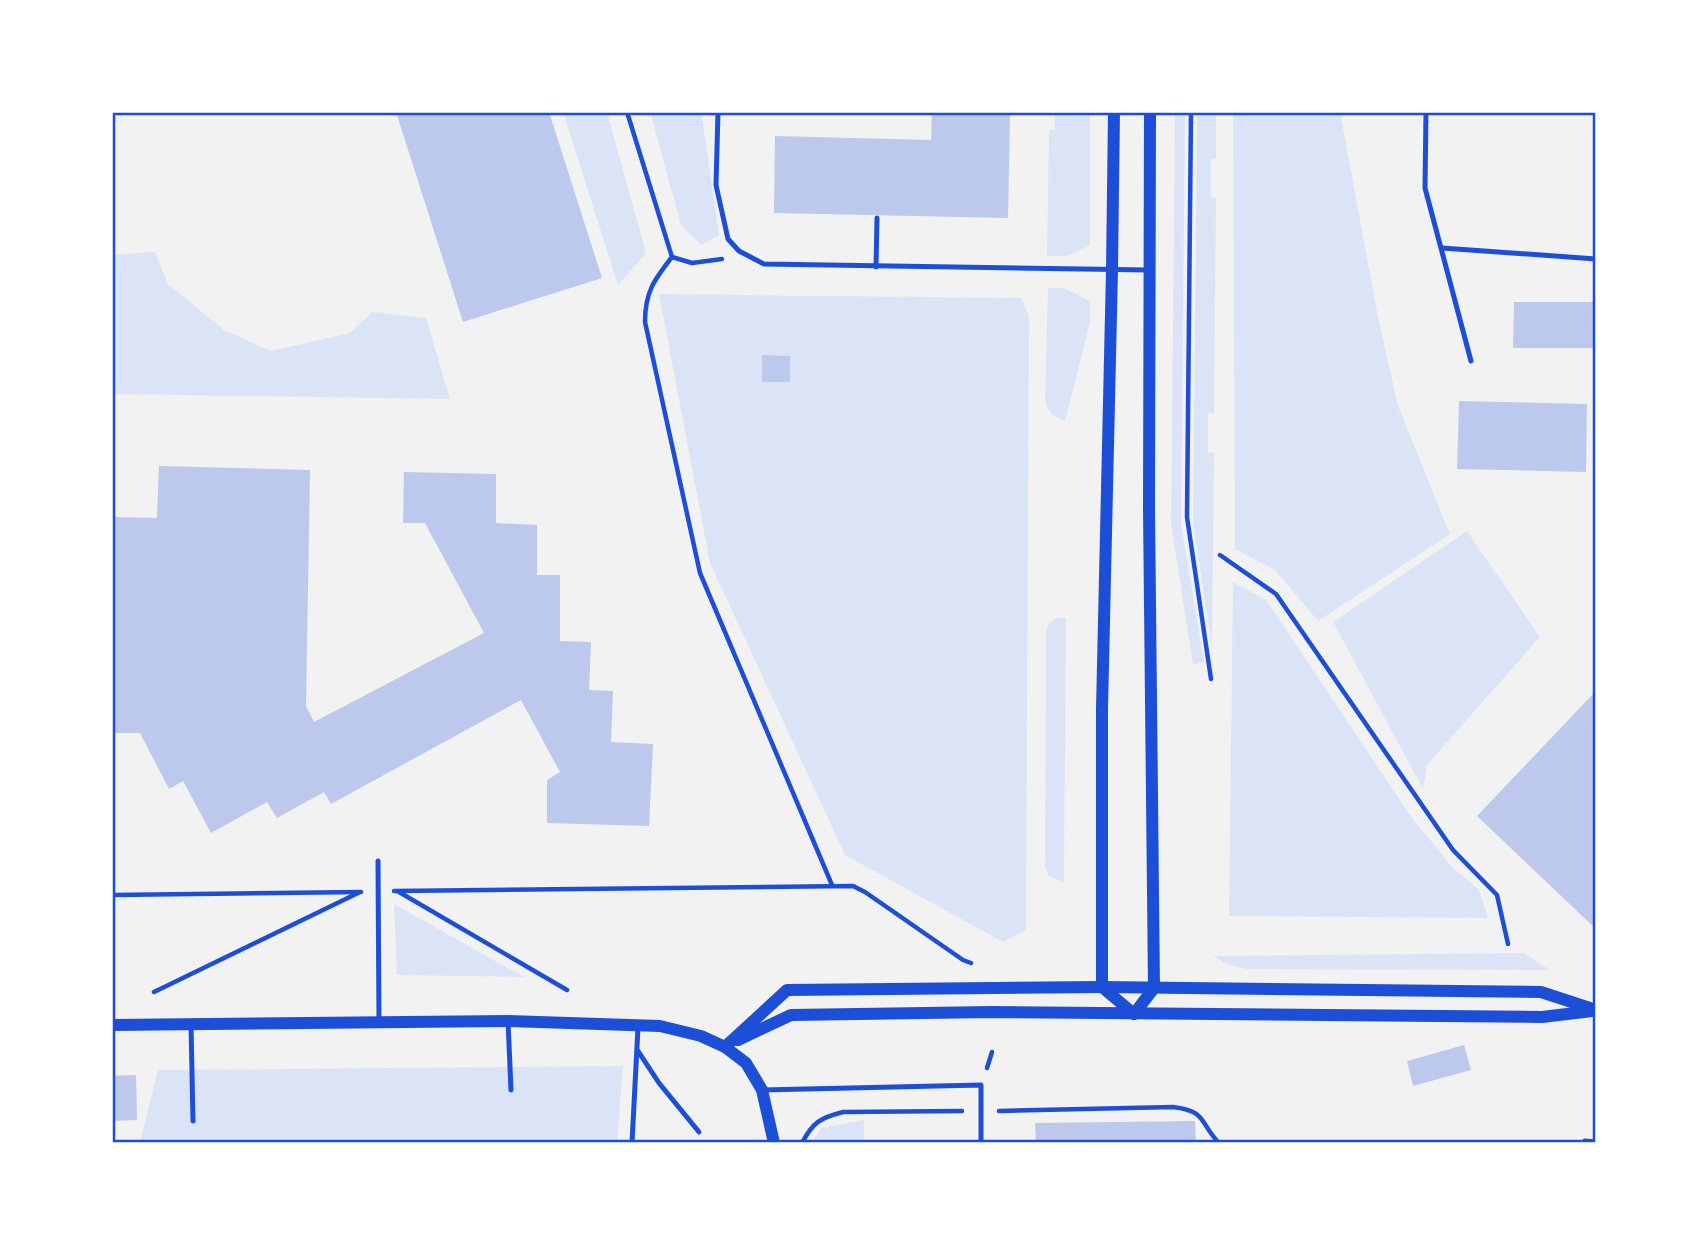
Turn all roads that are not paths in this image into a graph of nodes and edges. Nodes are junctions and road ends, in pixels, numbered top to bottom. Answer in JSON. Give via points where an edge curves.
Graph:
{"nodes":[{"id":1,"x":718,"y":112,"type":"edge"},
{"id":2,"x":1114,"y":112,"type":"edge"},
{"id":3,"x":1150,"y":112,"type":"edge"},
{"id":4,"x":1426,"y":112,"type":"edge"},
{"id":5,"x":877,"y":218,"type":"dead end"},
{"id":6,"x":1441,"y":248,"type":"junction"},
{"id":7,"x":1596,"y":259,"type":"edge"},
{"id":8,"x":876,"y":267,"type":"junction"},
{"id":9,"x":1112,"y":270,"type":"junction"},
{"id":10,"x":1149,"y":270,"type":"junction"},
{"id":11,"x":1472,"y":360,"type":"dead end"},
{"id":12,"x":378,"y":862,"type":"dead end"},
{"id":13,"x":1102,"y":987,"type":"junction"},
{"id":14,"x":1154,"y":988,"type":"junction"},
{"id":15,"x":1596,"y":1010,"type":"edge"},
{"id":16,"x":1134,"y":1014,"type":"junction"},
{"id":17,"x":508,"y":1021,"type":"junction"},
{"id":18,"x":380,"y":1023,"type":"junction"},
{"id":19,"x":639,"y":1024,"type":"junction"},
{"id":20,"x":191,"y":1025,"type":"junction"},
{"id":21,"x":112,"y":1026,"type":"edge"},
{"id":22,"x":725,"y":1047,"type":"junction"},
{"id":23,"x":638,"y":1051,"type":"junction"},
{"id":24,"x":511,"y":1090,"type":"dead end"},
{"id":25,"x":762,"y":1090,"type":"junction"},
{"id":26,"x":193,"y":1121,"type":"dead end"},
{"id":27,"x":699,"y":1132,"type":"dead end"},
{"id":28,"x":1585,"y":1141,"type":"dead end"},
{"id":29,"x":1596,"y":1142,"type":"edge"},
{"id":30,"x":632,"y":1143,"type":"edge"},
{"id":31,"x":774,"y":1143,"type":"edge"},
{"id":32,"x":981,"y":1143,"type":"edge"}],
"edges":[{"from":1,"to":8,"type":"lane","via":[[716,185],[729,239],[739,251],[764,264]]},
{"from":2,"to":9,"type":"street"},
{"from":3,"to":10,"type":"street"},
{"from":4,"to":6,"type":"lane","via":[[1425,188]]},
{"from":5,"to":8,"type":"lane"},
{"from":6,"to":7,"type":"lane"},
{"from":6,"to":11,"type":"lane"},
{"from":8,"to":9,"type":"lane"},
{"from":9,"to":10,"type":"lane"},
{"from":9,"to":13,"type":"street","via":[[1102,709]]},
{"from":10,"to":14,"type":"street"},
{"from":12,"to":18,"type":"lane"},
{"from":13,"to":14,"type":"street"},
{"from":13,"to":16,"type":"street"},
{"from":13,"to":22,"type":"street","via":[[787,990]]},
{"from":14,"to":15,"type":"street","via":[[1541,992]]},
{"from":14,"to":16,"type":"street"},
{"from":15,"to":16,"type":"street","via":[[1542,1017]]},
{"from":16,"to":22,"type":"street","via":[[791,1015]]},
{"from":17,"to":18,"type":"street"},
{"from":17,"to":19,"type":"street"},
{"from":17,"to":24,"type":"lane"},
{"from":18,"to":20,"type":"street"},
{"from":19,"to":22,"type":"street","via":[[680,1031]]},
{"from":19,"to":23,"type":"lane"},
{"from":20,"to":21,"type":"street"},
{"from":20,"to":26,"type":"lane"},
{"from":22,"to":25,"type":"street","via":[[746,1063]]},
{"from":23,"to":27,"type":"lane"},
{"from":23,"to":30,"type":"lane"},
{"from":25,"to":31,"type":"street"},
{"from":25,"to":32,"type":"lane","via":[[981,1085]]},
{"from":28,"to":29,"type":"lane"}]}
